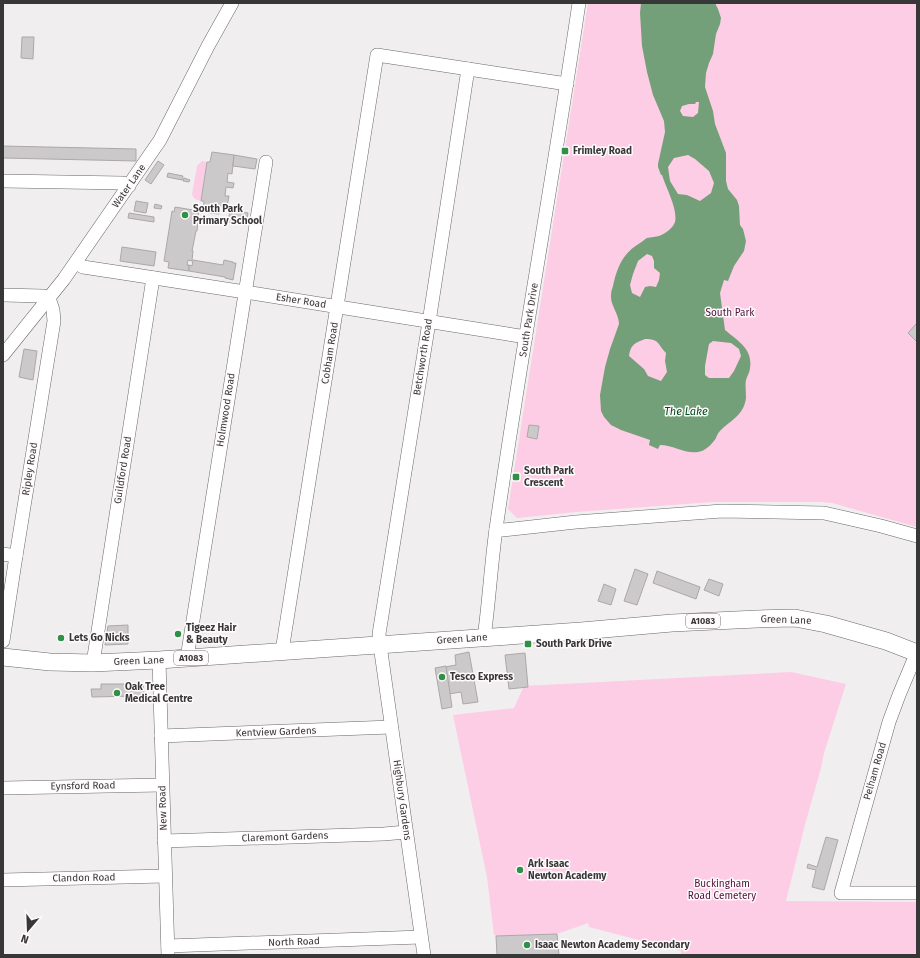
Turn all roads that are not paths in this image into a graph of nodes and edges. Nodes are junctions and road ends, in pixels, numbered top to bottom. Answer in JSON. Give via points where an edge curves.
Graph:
{"nodes":[{"id":1,"x":232,"y":3,"type":"edge"},
{"id":2,"x":579,"y":3,"type":"edge"},
{"id":3,"x":468,"y":69,"type":"junction"},
{"id":4,"x":567,"y":84,"type":"junction"},
{"id":5,"x":266,"y":162,"type":"dead end"},
{"id":6,"x":3,"y":181,"type":"edge"},
{"id":7,"x":128,"y":186,"type":"junction"},
{"id":8,"x":76,"y":263,"type":"junction"},
{"id":9,"x":153,"y":278,"type":"junction"},
{"id":10,"x":245,"y":292,"type":"junction"},
{"id":11,"x":3,"y":295,"type":"edge"},
{"id":12,"x":49,"y":298,"type":"junction"},
{"id":13,"x":337,"y":306,"type":"junction"},
{"id":14,"x":429,"y":322,"type":"junction"},
{"id":15,"x":526,"y":337,"type":"junction"},
{"id":16,"x":3,"y":355,"type":"edge"},
{"id":17,"x":496,"y":530,"type":"junction"},
{"id":18,"x":917,"y":536,"type":"edge"},
{"id":19,"x":9,"y":555,"type":"edge"},
{"id":20,"x":484,"y":638,"type":"junction"},
{"id":21,"x":3,"y":641,"type":"edge"},
{"id":22,"x":380,"y":645,"type":"junction"},
{"id":23,"x":282,"y":651,"type":"junction"},
{"id":24,"x":917,"y":653,"type":"edge"},
{"id":25,"x":3,"y":657,"type":"edge"},
{"id":26,"x":187,"y":658,"type":"junction"},
{"id":27,"x":159,"y":660,"type":"junction"},
{"id":28,"x":93,"y":663,"type":"junction"},
{"id":29,"x":391,"y":727,"type":"junction"},
{"id":30,"x":161,"y":736,"type":"junction"},
{"id":31,"x":162,"y":785,"type":"junction"},
{"id":32,"x":3,"y":788,"type":"edge"},
{"id":33,"x":406,"y":832,"type":"junction"},
{"id":34,"x":164,"y":841,"type":"junction"},
{"id":35,"x":165,"y":876,"type":"junction"},
{"id":36,"x":3,"y":880,"type":"edge"},
{"id":37,"x":917,"y":893,"type":"edge"},
{"id":38,"x":421,"y":937,"type":"junction"},
{"id":39,"x":168,"y":951,"type":"edge"},
{"id":40,"x":424,"y":955,"type":"edge"}],
"edges":[{"from":1,"to":7,"type":"street","name":"Water Lane","via":[[160,140]]},
{"from":2,"to":4,"type":"street","name":"South Park Drive"},
{"from":3,"to":4,"type":"street"},
{"from":3,"to":13,"type":"street","name":"Cobham Road","via":[[377,55]]},
{"from":3,"to":14,"type":"street","name":"Betchworth Road"},
{"from":4,"to":15,"type":"street","name":"South Park Drive"},
{"from":5,"to":10,"type":"street","name":"Holmwood Road"},
{"from":6,"to":7,"type":"street","via":[[123,183]]},
{"from":7,"to":8,"type":"street","name":"Water Lane"},
{"from":8,"to":9,"type":"street","name":"Esher Road","via":[[83,267]]},
{"from":8,"to":12,"type":"street","name":"Water Lane"},
{"from":9,"to":10,"type":"street","name":"Esher Road"},
{"from":9,"to":28,"type":"street","name":"Guildford Road"},
{"from":10,"to":13,"type":"street","name":"Esher Road"},
{"from":10,"to":26,"type":"street","name":"Holmwood Road"},
{"from":11,"to":12,"type":"street"},
{"from":12,"to":16,"type":"street","name":"Water Lane"},
{"from":12,"to":19,"type":"street","name":"Ripley Road","via":[[54,310],[54,321]]},
{"from":13,"to":14,"type":"street","name":"Esher Road"},
{"from":13,"to":23,"type":"street","name":"Cobham Road"},
{"from":14,"to":15,"type":"street","name":"Esher Road"},
{"from":14,"to":22,"type":"street","name":"Betchworth Road","via":[[379,634]]},
{"from":15,"to":17,"type":"street","name":"South Park Drive"},
{"from":17,"to":18,"type":"street","via":[[722,511],[824,513]]},
{"from":17,"to":20,"type":"street","name":"South Park Drive"},
{"from":19,"to":21,"type":"street","name":"Ripley Road"},
{"from":20,"to":22,"type":"main road","name":"Green Lane","number":"A1083"},
{"from":20,"to":24,"type":"main road","name":"Green Lane","number":"A1083","via":[[672,623],[795,618],[886,641]]},
{"from":22,"to":23,"type":"main road","name":"Green Lane","number":"A1083"},
{"from":22,"to":29,"type":"street","name":"Highbury Gardens"},
{"from":23,"to":26,"type":"main road","name":"Green Lane","number":"A1083"},
{"from":24,"to":37,"type":"street","name":"Pelham Road","via":[[889,722],[841,893]]},
{"from":25,"to":28,"type":"main road","name":"Green Lane","number":"A1083"},
{"from":26,"to":27,"type":"main road","name":"Green Lane","number":"A1083"},
{"from":27,"to":28,"type":"main road","name":"Green Lane","number":"A1083"},
{"from":27,"to":30,"type":"street","name":"New Road"},
{"from":29,"to":30,"type":"street","name":"Kentview Gardens"},
{"from":29,"to":33,"type":"street","name":"Highbury Gardens"},
{"from":30,"to":31,"type":"street","name":"New Road"},
{"from":31,"to":32,"type":"street","name":"Eynsford Road"},
{"from":31,"to":34,"type":"street","name":"New Road"},
{"from":33,"to":34,"type":"street","name":"Claremont Gardens"},
{"from":33,"to":38,"type":"street","name":"Highbury Gardens"},
{"from":34,"to":35,"type":"street","name":"New Road"},
{"from":35,"to":36,"type":"street","name":"Clandon Road"},
{"from":35,"to":39,"type":"street","name":"New Road"},
{"from":38,"to":39,"type":"street","name":"North Road"},
{"from":38,"to":40,"type":"street","name":"Highbury Gardens"}]}
